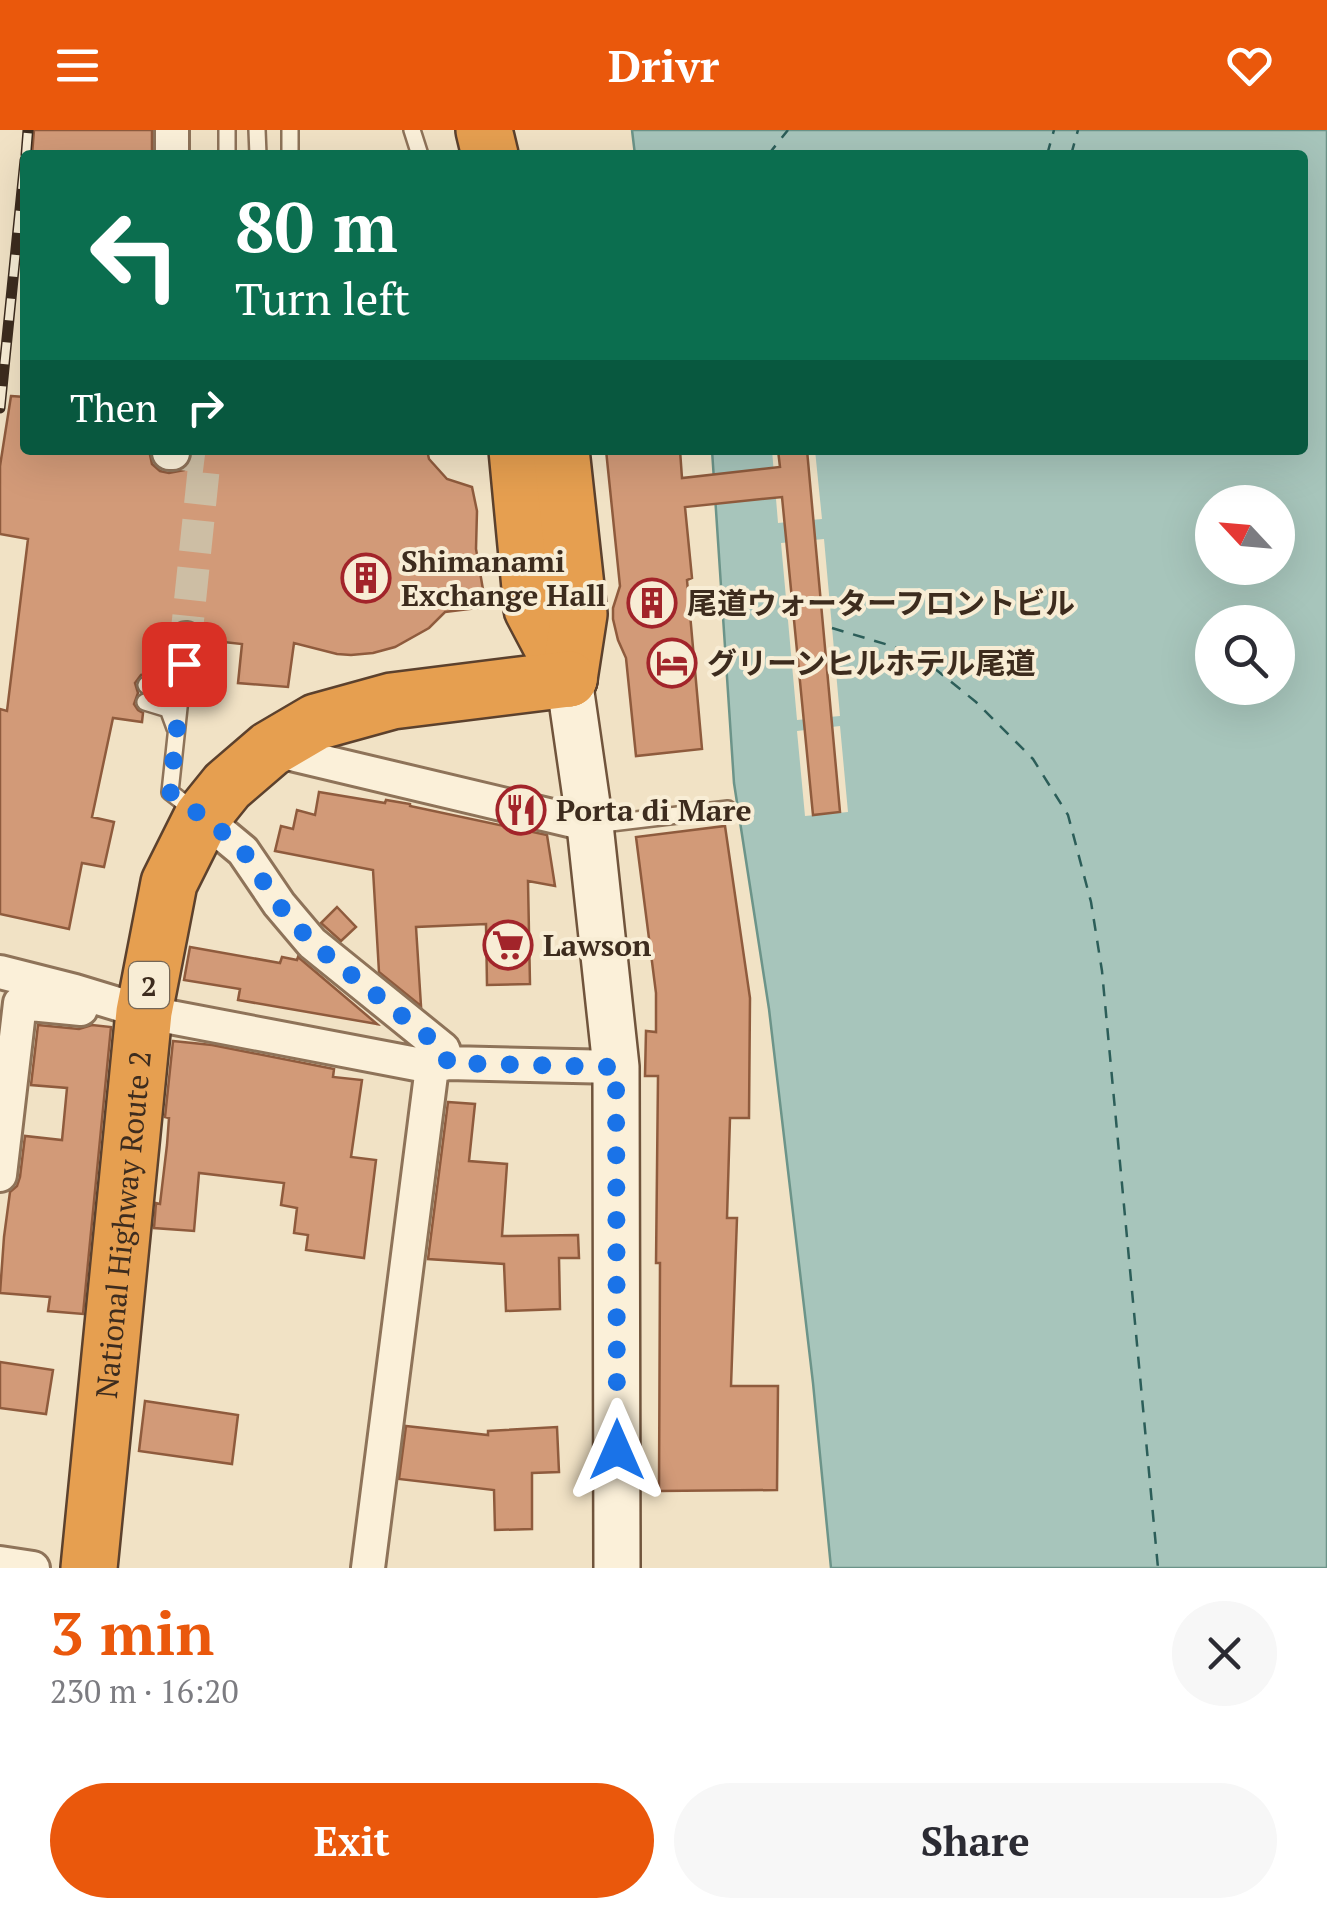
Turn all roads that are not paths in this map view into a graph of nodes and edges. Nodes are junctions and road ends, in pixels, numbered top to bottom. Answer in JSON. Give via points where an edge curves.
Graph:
{"nodes":[{"id":1,"x":517,"y":455,"type":"edge"},
{"id":2,"x":562,"y":455,"type":"edge"},
{"id":3,"x":186,"y":639,"type":"tunnel mouth"},
{"id":4,"x":569,"y":680,"type":"junction"},
{"id":5,"x":146,"y":685,"type":"dead end"},
{"id":6,"x":181,"y":688,"type":"junction"},
{"id":7,"x":145,"y":702,"type":"dead end"},
{"id":8,"x":177,"y":731,"type":"junction"},
{"id":9,"x":270,"y":749,"type":"junction"},
{"id":10,"x":728,"y":809,"type":"dead end"},
{"id":11,"x":202,"y":817,"type":"junction"},
{"id":12,"x":590,"y":825,"type":"junction"},
{"id":13,"x":0,"y":972,"type":"edge"},
{"id":14,"x":128,"y":1008,"type":"junction"},
{"id":15,"x":440,"y":1065,"type":"junction"},
{"id":16,"x":616,"y":1067,"type":"junction"},
{"id":17,"x":0,"y":1175,"type":"edge"},
{"id":18,"x":0,"y":1564,"type":"edge"},
{"id":19,"x":33,"y":1568,"type":"edge"},
{"id":20,"x":90,"y":1568,"type":"edge"},
{"id":21,"x":368,"y":1568,"type":"edge"},
{"id":22,"x":617,"y":1568,"type":"edge"}],
"edges":[{"from":1,"to":4,"type":"highway","via":[[532,608]]},
{"from":2,"to":4,"type":"highway","via":[[578,614]]},
{"from":3,"to":6,"type":"street"},
{"from":4,"to":9,"type":"highway","name":"National Highway Route 2","number":"2","via":[[392,701],[316,722]]},
{"from":4,"to":12,"type":"street"},
{"from":5,"to":6,"type":"lane"},
{"from":6,"to":8,"type":"lane"},
{"from":7,"to":8,"type":"lane","via":[[168,710]]},
{"from":8,"to":11,"type":"lane","via":[[170,792]]},
{"from":9,"to":11,"type":"highway","name":"National Highway Route 2","number":"2"},
{"from":9,"to":12,"type":"street"},
{"from":10,"to":12,"type":"lane"},
{"from":11,"to":14,"type":"highway","name":"National Highway Route 2","number":"2","via":[[169,882]]},
{"from":11,"to":15,"type":"street","via":[[244,852],[312,943],[443,1049]]},
{"from":12,"to":16,"type":"street"},
{"from":13,"to":14,"type":"street"},
{"from":14,"to":15,"type":"street"},
{"from":14,"to":17,"type":"street","via":[[20,1003]]},
{"from":14,"to":20,"type":"highway","name":"National Highway Route 2","number":"2"},
{"from":15,"to":16,"type":"street"},
{"from":15,"to":21,"type":"street"},
{"from":16,"to":22,"type":"street"},
{"from":18,"to":19,"type":"street"}]}
